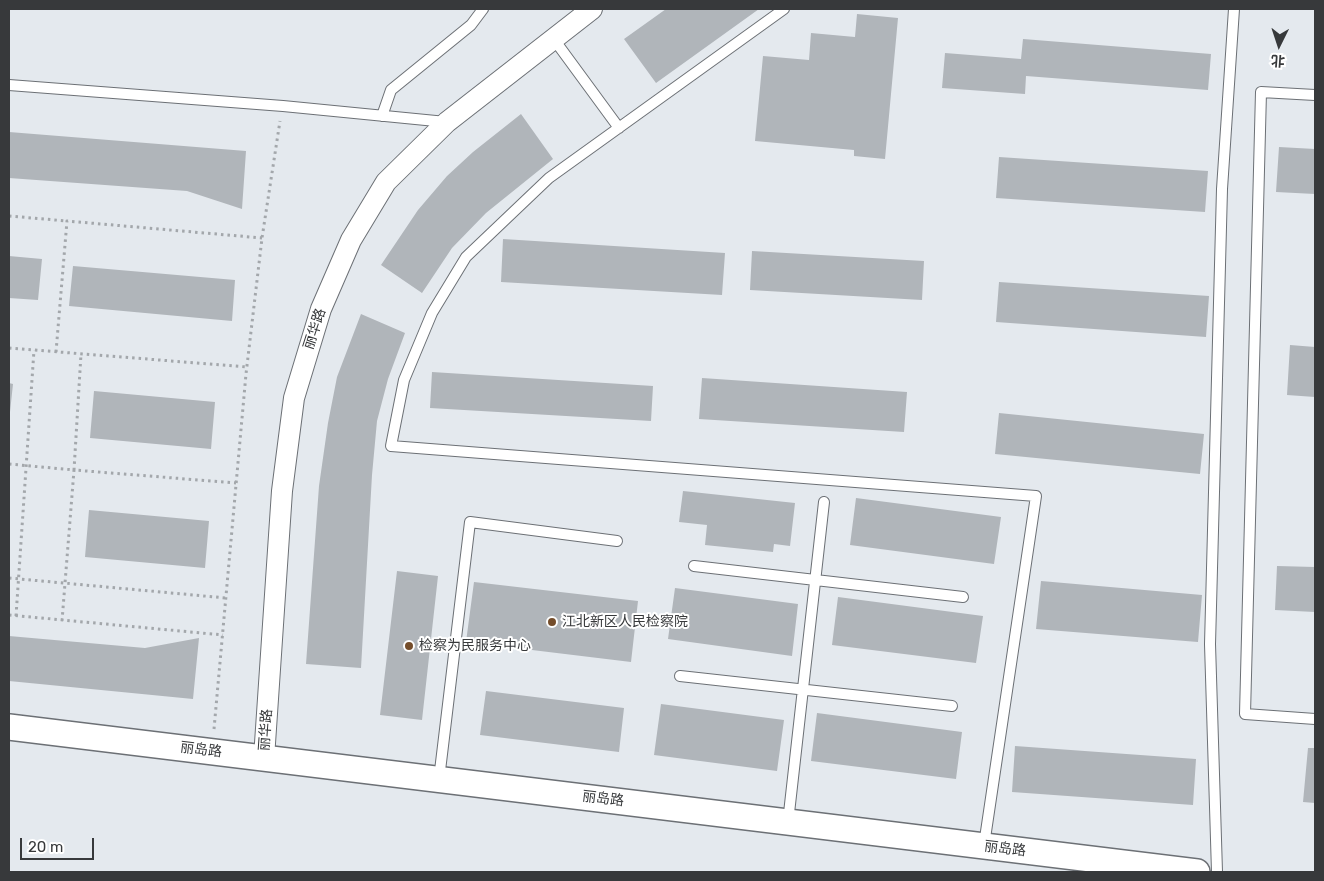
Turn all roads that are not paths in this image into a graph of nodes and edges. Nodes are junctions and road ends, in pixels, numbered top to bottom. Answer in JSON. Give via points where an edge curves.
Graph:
{"nodes":[{"id":1,"x":483,"y":9,"type":"edge"},
{"id":2,"x":592,"y":9,"type":"edge"},
{"id":3,"x":784,"y":9,"type":"edge"},
{"id":4,"x":1234,"y":9,"type":"edge"},
{"id":5,"x":553,"y":38,"type":"junction"},
{"id":6,"x":9,"y":85,"type":"edge"},
{"id":7,"x":1315,"y":94,"type":"edge"},
{"id":8,"x":382,"y":116,"type":"junction"},
{"id":9,"x":447,"y":122,"type":"junction"},
{"id":10,"x":619,"y":128,"type":"junction"},
{"id":11,"x":824,"y":502,"type":"dead end"},
{"id":12,"x":617,"y":541,"type":"dead end"},
{"id":13,"x":694,"y":566,"type":"dead end"},
{"id":14,"x":816,"y":580,"type":"junction"},
{"id":15,"x":963,"y":598,"type":"dead end"},
{"id":16,"x":680,"y":676,"type":"dead end"},
{"id":17,"x":803,"y":690,"type":"junction"},
{"id":18,"x":952,"y":706,"type":"dead end"},
{"id":19,"x":1315,"y":719,"type":"edge"},
{"id":20,"x":9,"y":727,"type":"edge"},
{"id":21,"x":264,"y":758,"type":"junction"},
{"id":22,"x":439,"y":780,"type":"junction"},
{"id":23,"x":788,"y":822,"type":"junction"},
{"id":24,"x":984,"y":846,"type":"junction"},
{"id":25,"x":1197,"y":872,"type":"edge"},
{"id":26,"x":1217,"y":872,"type":"edge"}],
"edges":[{"from":1,"to":8,"type":"lane","via":[[471,25],[391,90]]},
{"from":2,"to":5,"type":"street","name":"丽华路"},
{"from":3,"to":10,"type":"lane"},
{"from":4,"to":26,"type":"lane","via":[[1222,189],[1210,644]]},
{"from":5,"to":9,"type":"street","name":"丽华路"},
{"from":5,"to":10,"type":"lane"},
{"from":6,"to":8,"type":"lane"},
{"from":7,"to":19,"type":"lane","via":[[1261,92],[1246,714]]},
{"from":8,"to":9,"type":"lane"},
{"from":9,"to":21,"type":"street","name":"丽华路","via":[[386,182],[351,240],[321,309],[294,398],[282,492]]},
{"from":10,"to":24,"type":"lane","via":[[549,178],[466,257],[432,313],[404,380],[391,446],[1036,496]]},
{"from":11,"to":14,"type":"lane"},
{"from":12,"to":22,"type":"lane","via":[[470,522]]},
{"from":13,"to":14,"type":"lane"},
{"from":14,"to":15,"type":"lane"},
{"from":14,"to":17,"type":"lane"},
{"from":16,"to":17,"type":"lane"},
{"from":17,"to":18,"type":"lane"},
{"from":17,"to":23,"type":"lane"},
{"from":20,"to":21,"type":"street","name":"丽岛路"},
{"from":21,"to":22,"type":"street","name":"丽岛路"},
{"from":22,"to":23,"type":"street","name":"丽岛路"},
{"from":23,"to":24,"type":"street","name":"丽岛路"},
{"from":24,"to":25,"type":"street","name":"丽岛路"}]}
